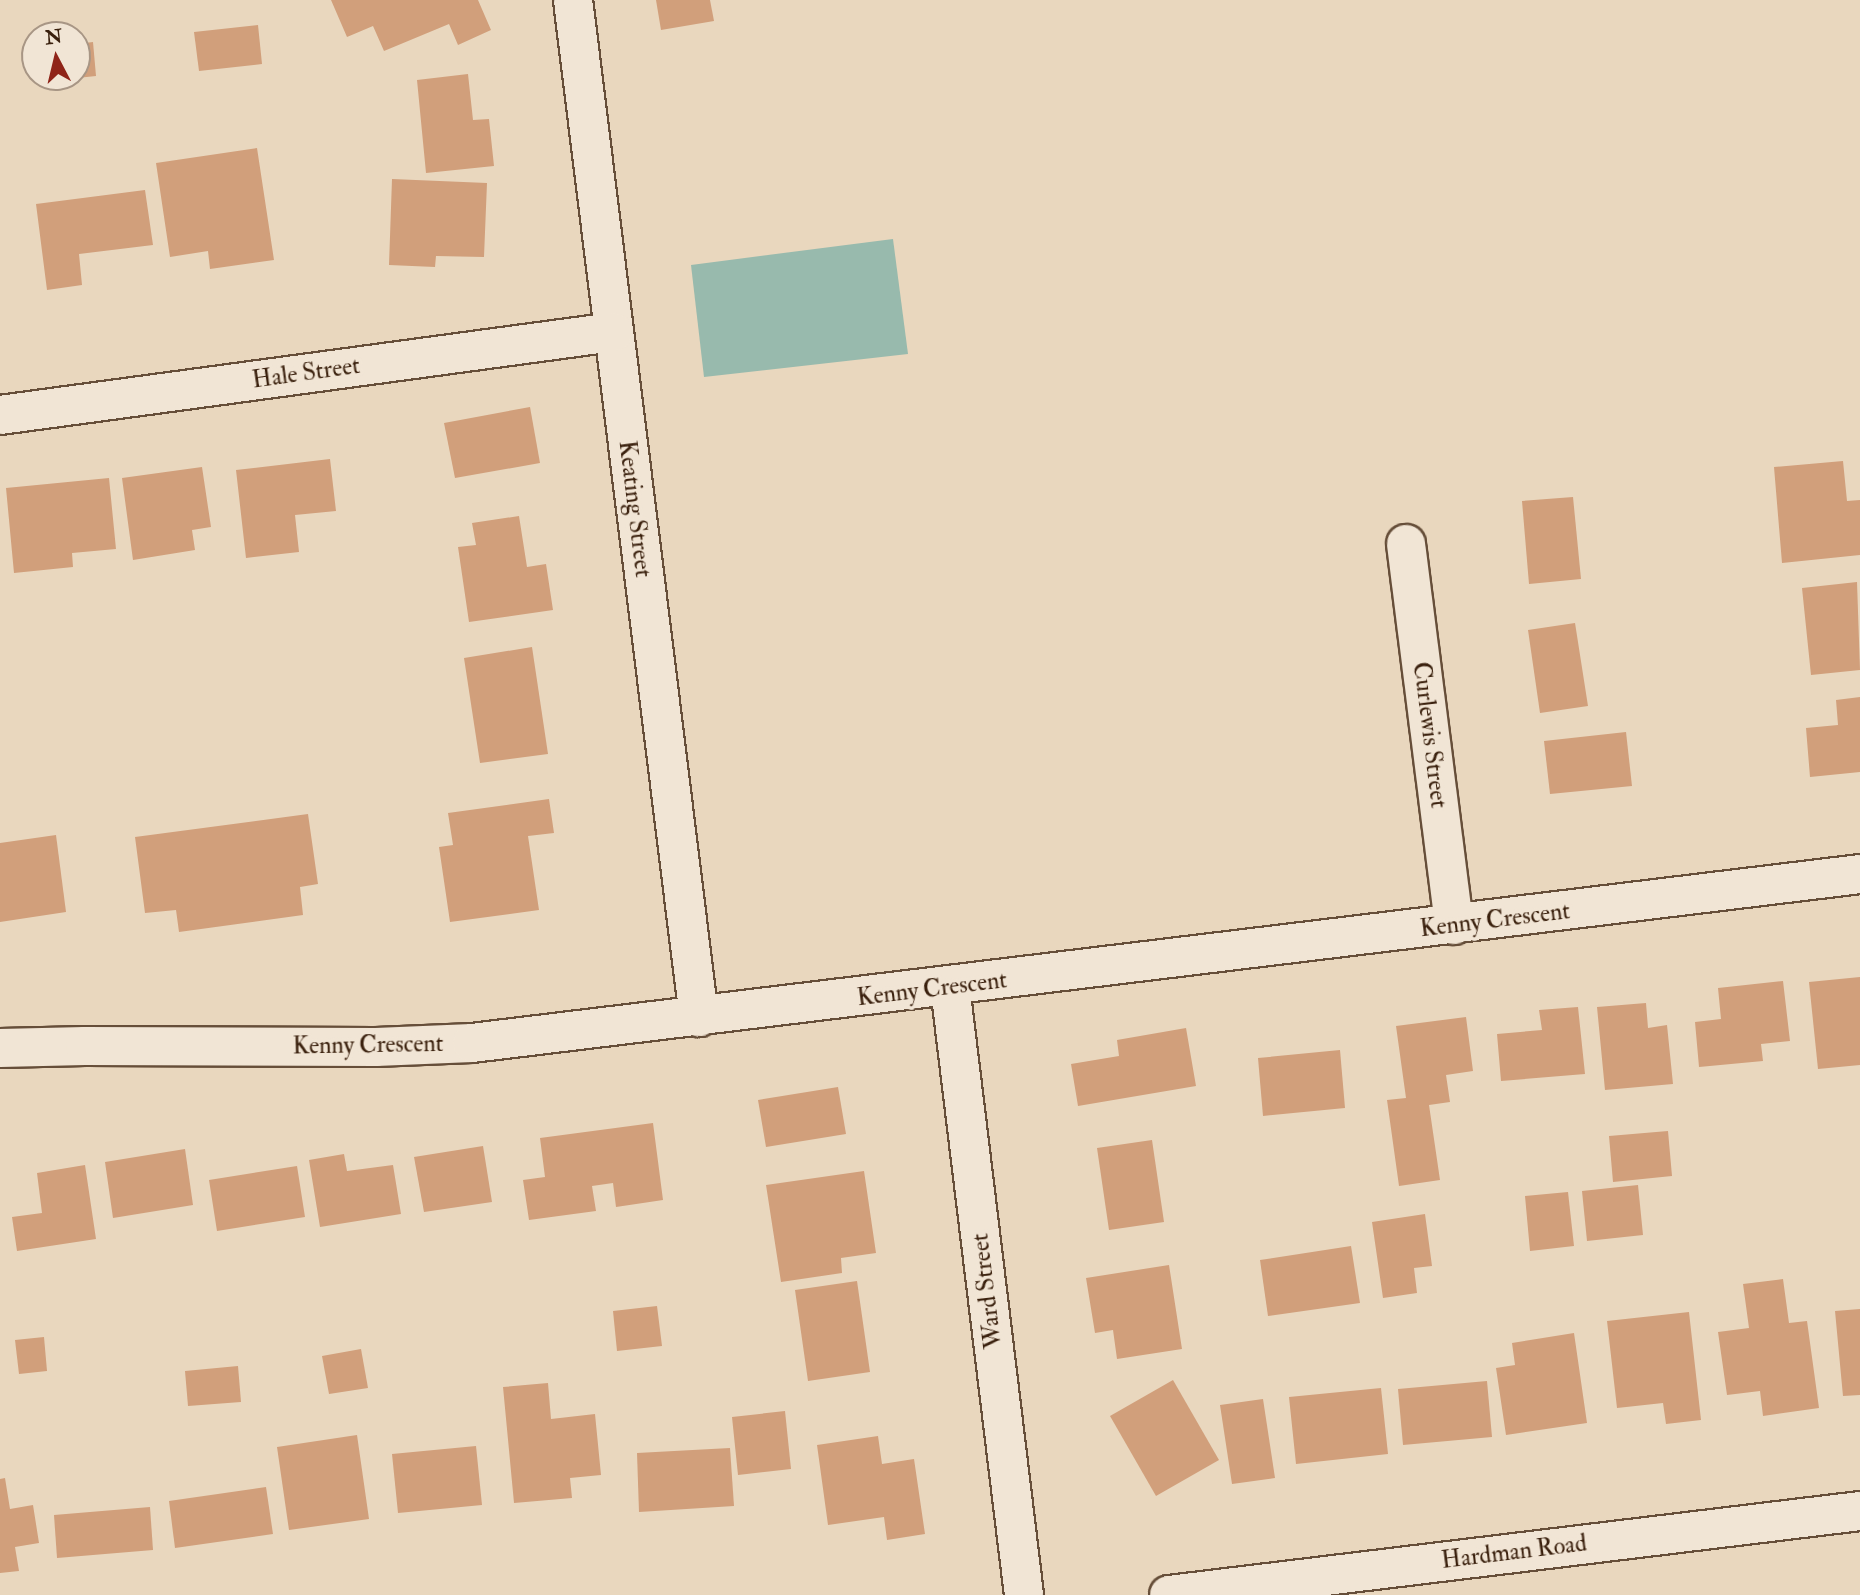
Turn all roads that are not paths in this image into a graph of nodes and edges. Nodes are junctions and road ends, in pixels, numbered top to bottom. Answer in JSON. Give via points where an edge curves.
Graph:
{"nodes":[{"id":1,"x":573,"y":0,"type":"edge"},
{"id":2,"x":613,"y":331,"type":"junction"},
{"id":3,"x":0,"y":415,"type":"edge"},
{"id":4,"x":1406,"y":544,"type":"dead end"},
{"id":5,"x":1860,"y":874,"type":"edge"},
{"id":6,"x":1454,"y":925,"type":"junction"},
{"id":7,"x":950,"y":987,"type":"junction"},
{"id":8,"x":699,"y":1017,"type":"junction"},
{"id":9,"x":0,"y":1048,"type":"edge"},
{"id":10,"x":1860,"y":1510,"type":"edge"},
{"id":11,"x":1281,"y":1587,"type":"edge"},
{"id":12,"x":1024,"y":1595,"type":"edge"},
{"id":13,"x":1169,"y":1595,"type":"edge"}],
"edges":[{"from":1,"to":2,"type":"street","name":"Keating Street"},
{"from":2,"to":3,"type":"street","name":"Hale Street"},
{"from":2,"to":8,"type":"street","name":"Keating Street"},
{"from":4,"to":6,"type":"street","name":"Curlewis Street"},
{"from":5,"to":6,"type":"street","name":"Kenny Crescent"},
{"from":6,"to":7,"type":"street","name":"Kenny Crescent"},
{"from":7,"to":8,"type":"street","name":"Kenny Crescent"},
{"from":7,"to":12,"type":"street","name":"Ward Street"},
{"from":8,"to":9,"type":"street","name":"Kenny Crescent","via":[[445,1045]]},
{"from":10,"to":11,"type":"street","name":"Hardman Road"},
{"from":11,"to":13,"type":"street","name":"Hardman Road"}]}
